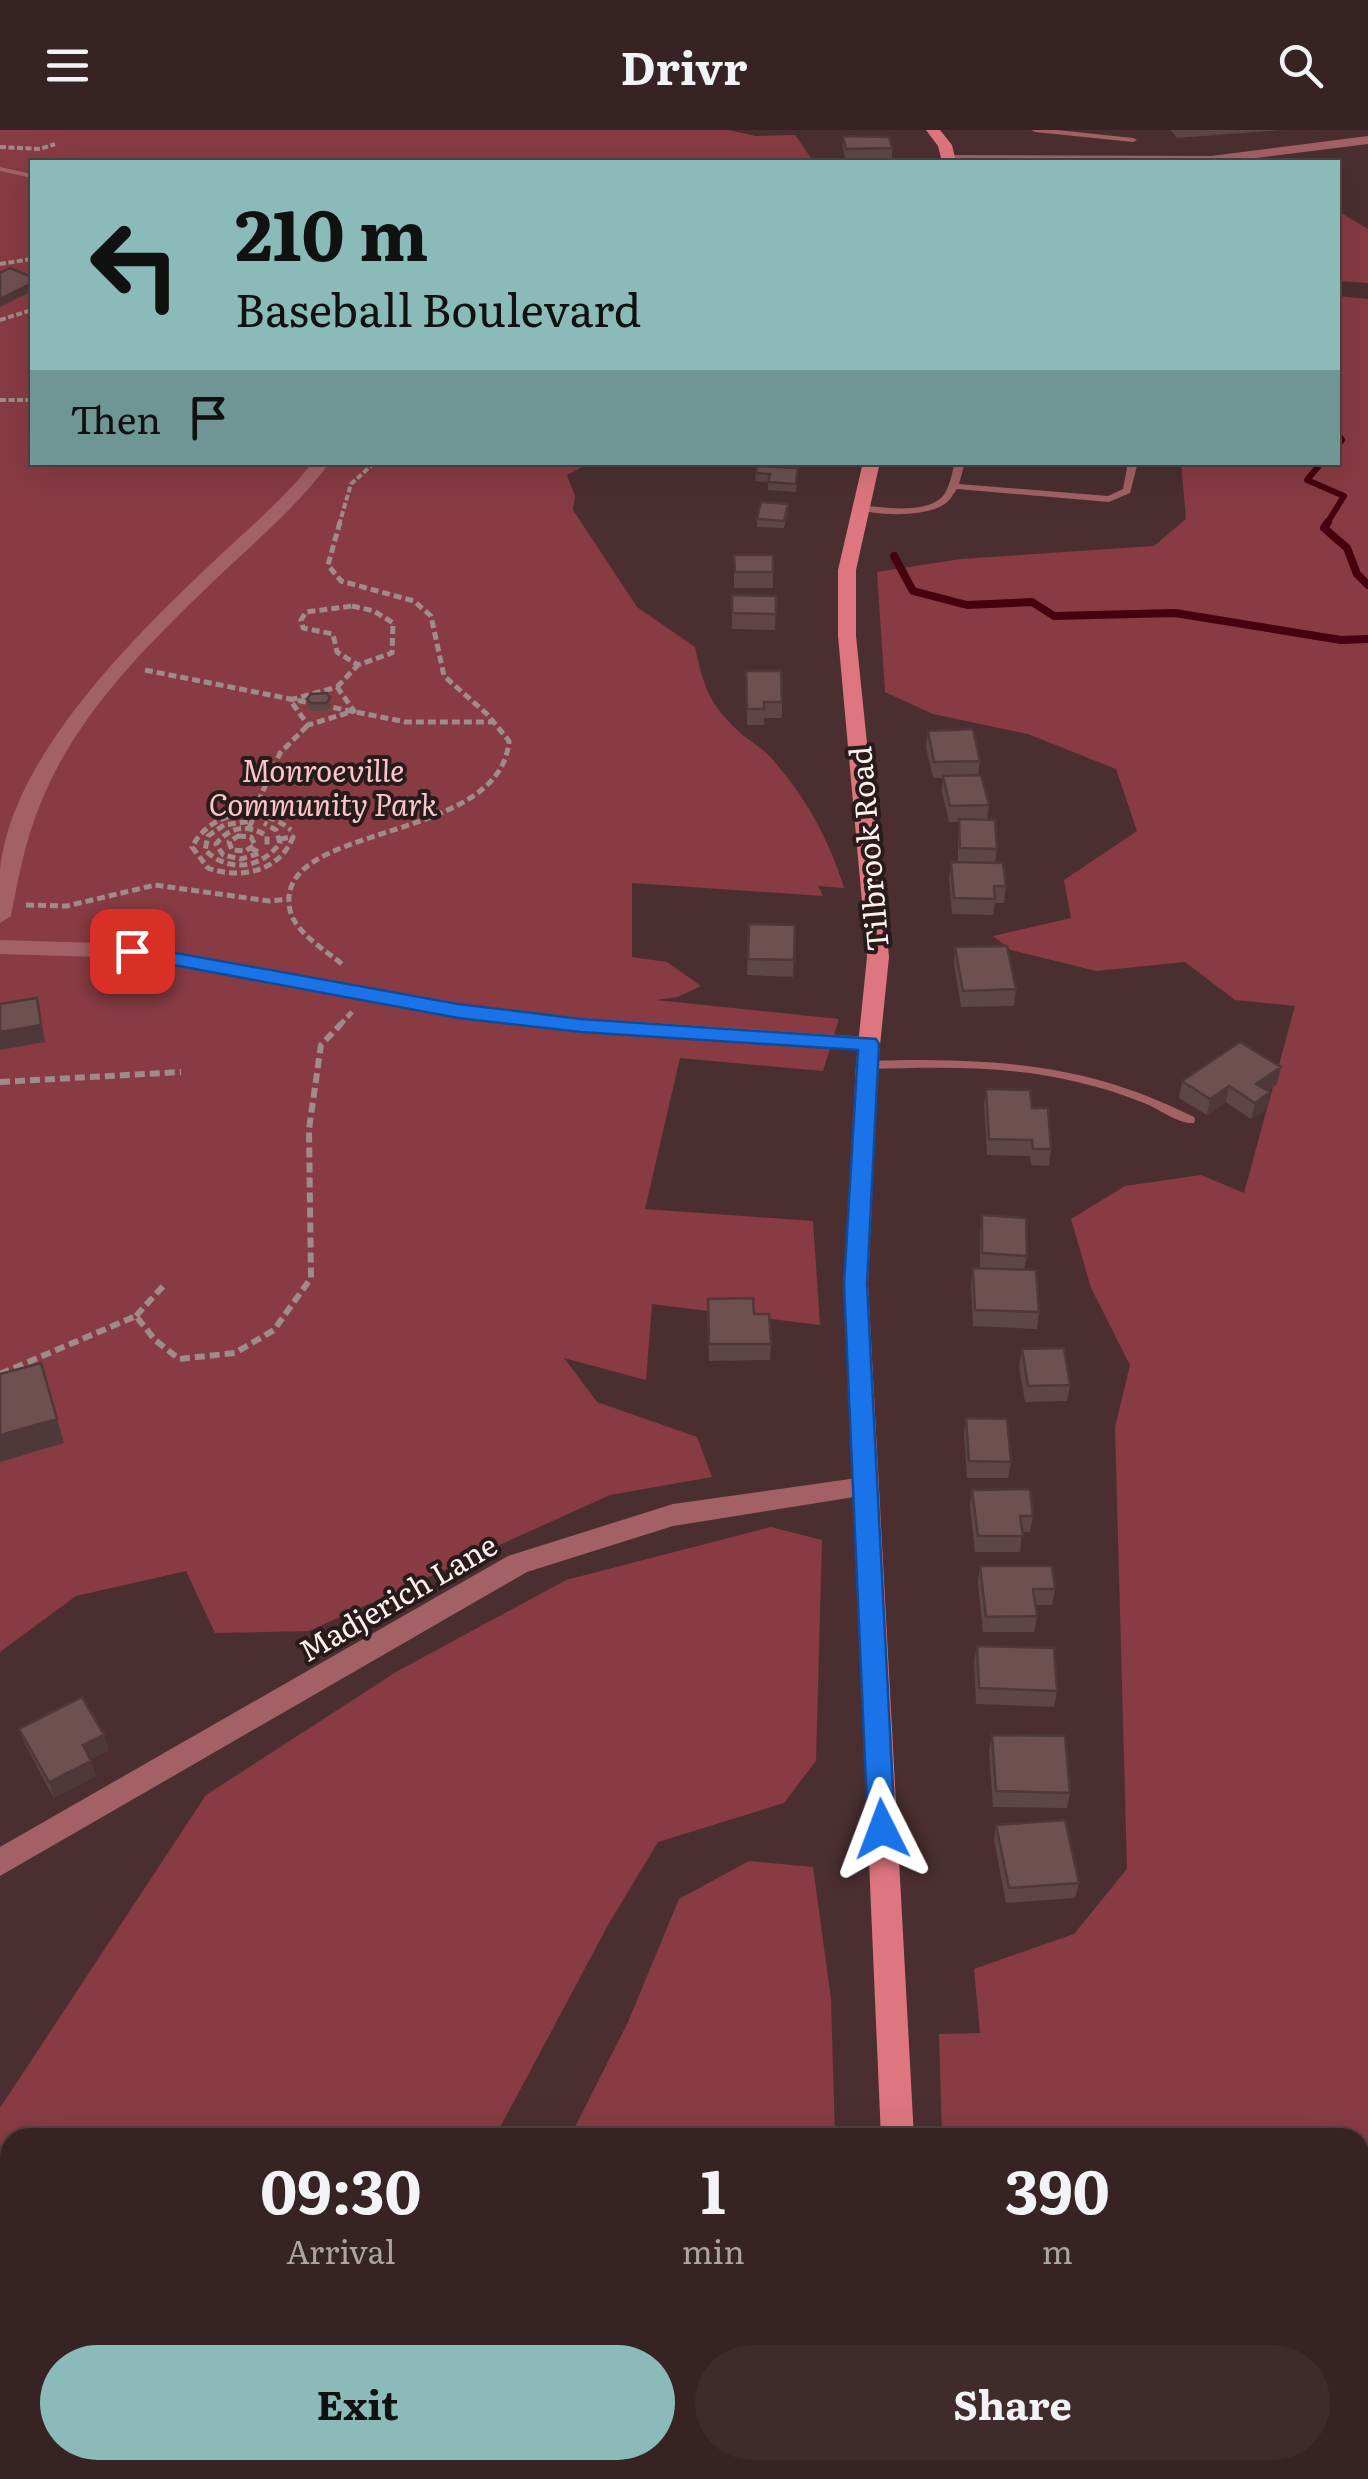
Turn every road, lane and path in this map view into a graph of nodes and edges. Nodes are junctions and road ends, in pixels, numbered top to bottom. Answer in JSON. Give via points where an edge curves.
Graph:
{"nodes":[{"id":1,"x":932,"y":130,"type":"edge"},
{"id":2,"x":1035,"y":130,"type":"edge"},
{"id":3,"x":1133,"y":135,"type":"edge"},
{"id":4,"x":1368,"y":140,"type":"edge"},
{"id":5,"x":55,"y":144,"type":"dead end"},
{"id":6,"x":0,"y":146,"type":"edge"},
{"id":7,"x":949,"y":160,"type":"edge"},
{"id":8,"x":1138,"y":160,"type":"edge"},
{"id":9,"x":1211,"y":160,"type":"edge"},
{"id":10,"x":0,"y":170,"type":"edge"},
{"id":11,"x":30,"y":176,"type":"edge"},
{"id":12,"x":30,"y":259,"type":"edge"},
{"id":13,"x":0,"y":264,"type":"edge"},
{"id":14,"x":30,"y":311,"type":"edge"},
{"id":15,"x":0,"y":320,"type":"edge"},
{"id":16,"x":0,"y":400,"type":"edge"},
{"id":17,"x":30,"y":400,"type":"edge"},
{"id":18,"x":320,"y":465,"type":"edge"},
{"id":19,"x":871,"y":465,"type":"edge"},
{"id":20,"x":959,"y":465,"type":"edge"},
{"id":21,"x":1132,"y":465,"type":"edge"},
{"id":22,"x":952,"y":486,"type":"junction"},
{"id":23,"x":860,"y":508,"type":"junction"},
{"id":24,"x":358,"y":665,"type":"junction"},
{"id":25,"x":122,"y":666,"type":"junction"},
{"id":26,"x":337,"y":687,"type":"junction"},
{"id":27,"x":290,"y":700,"type":"junction"},
{"id":28,"x":354,"y":711,"type":"junction"},
{"id":29,"x":494,"y":722,"type":"dead end"},
{"id":30,"x":308,"y":725,"type":"junction"},
{"id":31,"x":254,"y":813,"type":"junction"},
{"id":32,"x":264,"y":823,"type":"dead end"},
{"id":33,"x":249,"y":828,"type":"junction"},
{"id":34,"x":291,"y":830,"type":"dead end"},
{"id":35,"x":280,"y":839,"type":"junction"},
{"id":36,"x":9,"y":841,"type":"edge"},
{"id":37,"x":268,"y":846,"type":"dead end"},
{"id":38,"x":251,"y":848,"type":"junction"},
{"id":39,"x":290,"y":899,"type":"dead end"},
{"id":40,"x":1,"y":910,"type":"edge"},
{"id":41,"x":0,"y":947,"type":"edge"},
{"id":42,"x":868,"y":1054,"type":"junction"},
{"id":43,"x":181,"y":1072,"type":"dead end"},
{"id":44,"x":0,"y":1082,"type":"edge"},
{"id":45,"x":1189,"y":1120,"type":"dead end"},
{"id":46,"x":165,"y":1284,"type":"dead end"},
{"id":47,"x":136,"y":1316,"type":"dead end"},
{"id":48,"x":864,"y":1487,"type":"junction"},
{"id":49,"x":0,"y":1863,"type":"edge"},
{"id":50,"x":897,"y":2128,"type":"edge"}],
"edges":[{"from":1,"to":7,"type":"street"},
{"from":2,"to":3,"type":"lane"},
{"from":3,"to":8,"type":"lane"},
{"from":4,"to":9,"type":"street"},
{"from":5,"to":6,"type":"path"},
{"from":10,"to":11,"type":"lane"},
{"from":12,"to":13,"type":"path"},
{"from":14,"to":15,"type":"path"},
{"from":16,"to":17,"type":"path"},
{"from":18,"to":25,"type":"street"},
{"from":19,"to":23,"type":"street","name":"Tilbrook Road"},
{"from":20,"to":22,"type":"lane"},
{"from":21,"to":22,"type":"lane","via":[[1126,491],[1109,499]]},
{"from":22,"to":23,"type":"lane","via":[[940,503],[918,510]]},
{"from":23,"to":42,"type":"street","name":"Tilbrook Road","via":[[847,570],[847,636],[878,957]]},
{"from":24,"to":24,"type":"path","via":[[392,653],[392,624],[384,615],[335,604],[306,612],[304,628],[333,634],[337,652]]},
{"from":24,"to":26,"type":"path"},
{"from":25,"to":27,"type":"path"},
{"from":25,"to":36,"type":"street","via":[[74,723]]},
{"from":26,"to":27,"type":"path"},
{"from":26,"to":28,"type":"path"},
{"from":27,"to":28,"type":"path"},
{"from":27,"to":30,"type":"path"},
{"from":28,"to":29,"type":"path","via":[[406,722]]},
{"from":28,"to":30,"type":"path"},
{"from":30,"to":31,"type":"path","via":[[282,751]]},
{"from":31,"to":34,"type":"path"},
{"from":31,"to":35,"type":"path","via":[[209,823],[194,839],[194,856],[222,872],[252,872],[286,856],[293,838]]},
{"from":32,"to":35,"type":"path"},
{"from":33,"to":35,"type":"path","via":[[252,821],[224,825],[208,836],[205,850],[216,862],[250,864],[270,856]]},
{"from":33,"to":37,"type":"path","via":[[267,836]]},
{"from":33,"to":38,"type":"path","via":[[225,833],[216,844],[231,858],[260,853]]},
{"from":36,"to":40,"type":"street"},
{"from":38,"to":38,"type":"path","via":[[254,840],[245,835],[229,842],[232,850]]},
{"from":39,"to":40,"type":"path","via":[[269,902],[155,885],[67,906]]},
{"from":41,"to":42,"type":"street","via":[[132,951],[458,1011]]},
{"from":42,"to":45,"type":"lane","via":[[1070,1074],[1119,1086]]},
{"from":42,"to":48,"type":"street","name":"Tilbrook Road","via":[[856,1284]]},
{"from":43,"to":44,"type":"path"},
{"from":46,"to":47,"type":"path"},
{"from":48,"to":49,"type":"street","name":"Madjerich Lane","via":[[673,1515],[518,1564]]},
{"from":48,"to":50,"type":"street","name":"Tilbrook Road"}]}
